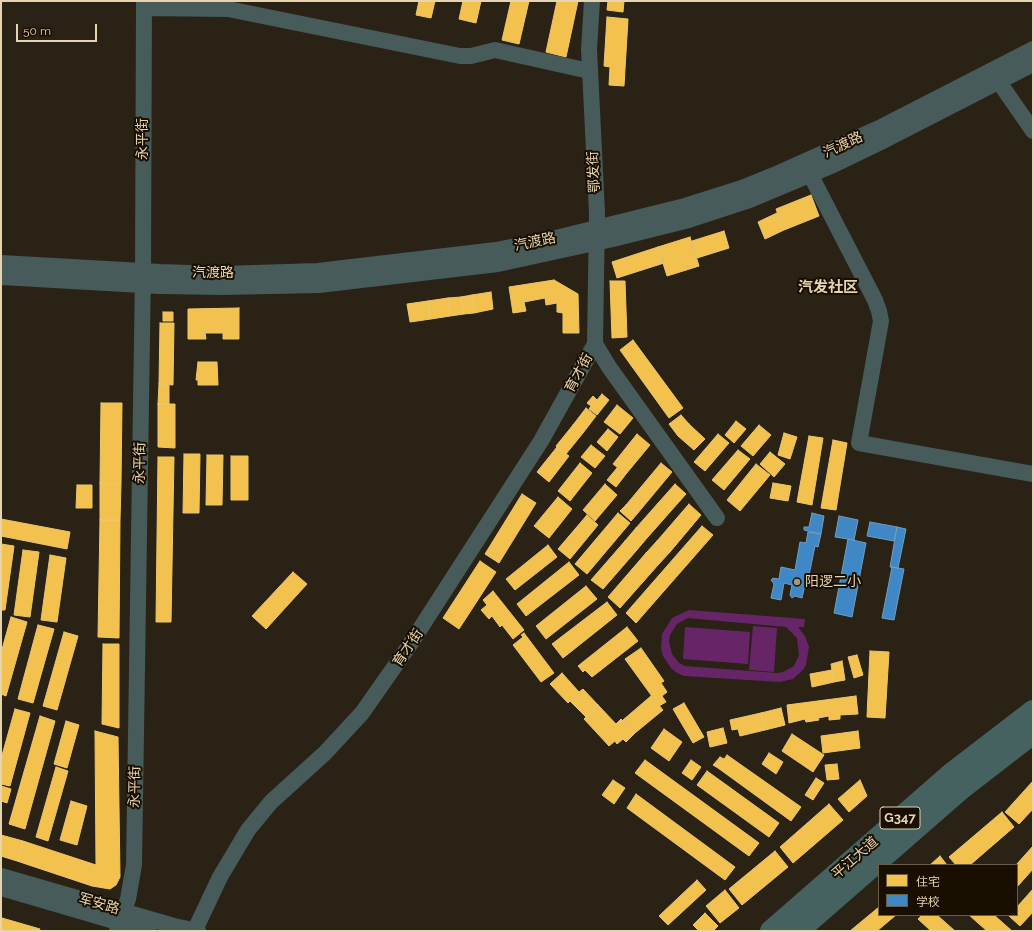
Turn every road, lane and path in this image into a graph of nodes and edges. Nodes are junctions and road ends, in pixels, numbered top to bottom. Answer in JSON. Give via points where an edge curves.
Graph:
{"nodes":[{"id":1,"x":592,"y":1,"type":"edge"},
{"id":2,"x":144,"y":4,"type":"edge"},
{"id":3,"x":1033,"y":49,"type":"edge"},
{"id":4,"x":1033,"y":64,"type":"edge"},
{"id":5,"x":589,"y":71,"type":"junction"},
{"id":6,"x":999,"y":82,"type":"junction"},
{"id":7,"x":1033,"y":130,"type":"edge"},
{"id":8,"x":810,"y":174,"type":"junction"},
{"id":9,"x":596,"y":236,"type":"junction"},
{"id":10,"x":1,"y":263,"type":"edge"},
{"id":11,"x":1,"y":277,"type":"edge"},
{"id":12,"x":143,"y":278,"type":"junction"},
{"id":13,"x":595,"y":344,"type":"junction"},
{"id":14,"x":1033,"y":474,"type":"edge"},
{"id":15,"x":717,"y":518,"type":"dead end"},
{"id":16,"x":1033,"y":711,"type":"edge"},
{"id":17,"x":1033,"y":733,"type":"edge"},
{"id":18,"x":1,"y":876,"type":"edge"},
{"id":19,"x":1,"y":888,"type":"edge"},
{"id":20,"x":121,"y":922,"type":"edge"},
{"id":21,"x":148,"y":931,"type":"edge"},
{"id":22,"x":197,"y":931,"type":"edge"},
{"id":23,"x":771,"y":931,"type":"edge"},
{"id":24,"x":798,"y":931,"type":"edge"}],
"edges":[{"from":1,"to":5,"type":"street","name":"鄂发街"},
{"from":2,"to":5,"type":"street","via":[[228,9],[460,56],[495,50]]},
{"from":2,"to":12,"type":"street","name":"永平街"},
{"from":3,"to":9,"type":"street","name":"汽渡路","via":[[886,124],[774,175]]},
{"from":4,"to":6,"type":"street","name":"汽渡路"},
{"from":5,"to":9,"type":"street","name":"鄂发街"},
{"from":6,"to":7,"type":"street"},
{"from":6,"to":8,"type":"street","name":"汽渡路","via":[[927,120]]},
{"from":8,"to":9,"type":"street","name":"汽渡路","via":[[714,212]]},
{"from":8,"to":14,"type":"street","via":[[875,300],[881,321],[859,443]]},
{"from":9,"to":12,"type":"street","name":"汽渡路","via":[[318,271]]},
{"from":9,"to":13,"type":"street","name":"鄂发街"},
{"from":10,"to":12,"type":"street","name":"汽渡路"},
{"from":11,"to":12,"type":"street","name":"汽渡路"},
{"from":12,"to":20,"type":"street","name":"永平街","via":[[134,865]]},
{"from":13,"to":15,"type":"street"},
{"from":13,"to":22,"type":"street","name":"育才街","via":[[541,441],[409,646],[362,713],[311,767],[283,790],[252,825],[220,877]]},
{"from":16,"to":23,"type":"highway","name":"平江大道","number":"G347","via":[[951,774]]},
{"from":17,"to":24,"type":"highway","name":"平江大道","number":"G347","via":[[962,788]]},
{"from":18,"to":20,"type":"street","name":"军安路"},
{"from":19,"to":20,"type":"street","name":"军安路"},
{"from":20,"to":21,"type":"street","name":"军安路"},
{"from":20,"to":22,"type":"street","name":"军安路"}]}
